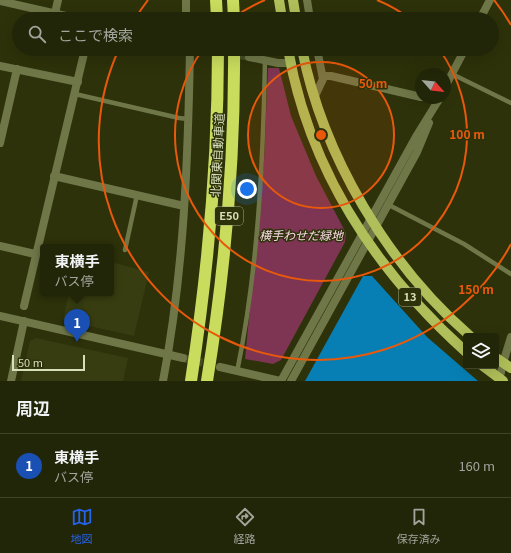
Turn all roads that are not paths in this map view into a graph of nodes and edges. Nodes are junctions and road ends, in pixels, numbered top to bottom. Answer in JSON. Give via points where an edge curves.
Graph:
{"nodes":[{"id":1,"x":58,"y":0,"type":"edge"},
{"id":2,"x":186,"y":0,"type":"edge"},
{"id":3,"x":216,"y":0,"type":"edge"},
{"id":4,"x":233,"y":0,"type":"edge"},
{"id":5,"x":279,"y":0,"type":"edge"},
{"id":6,"x":293,"y":0,"type":"edge"},
{"id":7,"x":307,"y":0,"type":"edge"},
{"id":8,"x":490,"y":0,"type":"edge"},
{"id":9,"x":0,"y":1,"type":"edge"},
{"id":10,"x":47,"y":12,"type":"edge"},
{"id":11,"x":55,"y":12,"type":"edge"},
{"id":12,"x":186,"y":12,"type":"edge"},
{"id":13,"x":217,"y":12,"type":"edge"},
{"id":14,"x":234,"y":12,"type":"edge"},
{"id":15,"x":281,"y":12,"type":"edge"},
{"id":16,"x":295,"y":12,"type":"edge"},
{"id":17,"x":309,"y":12,"type":"edge"},
{"id":18,"x":484,"y":12,"type":"edge"},
{"id":19,"x":84,"y":56,"type":"edge"},
{"id":20,"x":190,"y":56,"type":"edge"},
{"id":21,"x":218,"y":56,"type":"edge"},
{"id":22,"x":234,"y":56,"type":"edge"},
{"id":23,"x":289,"y":56,"type":"edge"},
{"id":24,"x":304,"y":56,"type":"edge"},
{"id":25,"x":319,"y":56,"type":"edge"},
{"id":26,"x":461,"y":56,"type":"edge"},
{"id":27,"x":249,"y":57,"type":"tunnel mouth"},
{"id":28,"x":265,"y":60,"type":"junction"},
{"id":29,"x":290,"y":63,"type":"junction"},
{"id":30,"x":0,"y":66,"type":"edge"},
{"id":31,"x":17,"y":69,"type":"junction"},
{"id":32,"x":452,"y":74,"type":"joint"},
{"id":33,"x":324,"y":76,"type":"junction"},
{"id":34,"x":78,"y":82,"type":"junction"},
{"id":35,"x":75,"y":94,"type":"junction"},
{"id":36,"x":315,"y":96,"type":"junction"},
{"id":37,"x":415,"y":96,"type":"edge"},
{"id":38,"x":511,"y":103,"type":"edge"},
{"id":39,"x":436,"y":104,"type":"edge"},
{"id":40,"x":437,"y":104,"type":"edge"},
{"id":41,"x":188,"y":119,"type":"junction"},
{"id":42,"x":0,"y":143,"type":"edge"},
{"id":43,"x":54,"y":176,"type":"junction"},
{"id":44,"x":137,"y":195,"type":"junction"},
{"id":45,"x":389,"y":205,"type":"junction"},
{"id":46,"x":184,"y":206,"type":"junction"},
{"id":47,"x":371,"y":218,"type":"junction"},
{"id":48,"x":377,"y":227,"type":"junction"},
{"id":49,"x":365,"y":239,"type":"junction"},
{"id":50,"x":0,"y":246,"type":"edge"},
{"id":51,"x":125,"y":250,"type":"dead end"},
{"id":52,"x":36,"y":254,"type":"junction"},
{"id":53,"x":511,"y":274,"type":"edge"},
{"id":54,"x":24,"y":306,"type":"dead end"},
{"id":55,"x":0,"y":316,"type":"edge"},
{"id":56,"x":24,"y":322,"type":"junction"},
{"id":57,"x":467,"y":333,"type":"edge"},
{"id":58,"x":511,"y":337,"type":"edge"},
{"id":59,"x":463,"y":349,"type":"edge"},
{"id":60,"x":168,"y":355,"type":"junction"},
{"id":61,"x":182,"y":358,"type":"tunnel mouth"},
{"id":62,"x":503,"y":363,"type":"edge"},
{"id":63,"x":220,"y":368,"type":"tunnel mouth"},
{"id":64,"x":487,"y":369,"type":"edge"},
{"id":65,"x":238,"y":372,"type":"junction"},
{"id":66,"x":501,"y":380,"type":"edge"},
{"id":67,"x":11,"y":381,"type":"edge"},
{"id":68,"x":163,"y":381,"type":"edge"},
{"id":69,"x":191,"y":381,"type":"edge"},
{"id":70,"x":207,"y":381,"type":"edge"},
{"id":71,"x":281,"y":381,"type":"edge"},
{"id":72,"x":291,"y":381,"type":"edge"}],
"edges":[{"from":1,"to":11,"type":"street"},
{"from":2,"to":12,"type":"street"},
{"from":3,"to":13,"type":"highway"},
{"from":4,"to":14,"type":"highway"},
{"from":5,"to":15,"type":"main road"},
{"from":6,"to":16,"type":"main road"},
{"from":7,"to":17,"type":"street"},
{"from":8,"to":18,"type":"street"},
{"from":9,"to":10,"type":"street"},
{"from":19,"to":34,"type":"street"},
{"from":20,"to":41,"type":"street"},
{"from":21,"to":69,"type":"highway","name":"北関東自動車道","number":"E50","via":[[212,220]]},
{"from":22,"to":70,"type":"highway","name":"北関東自動車道","number":"E50","via":[[235,97],[229,222]]},
{"from":23,"to":29,"type":"main road","number":"13"},
{"from":24,"to":36,"type":"main road","number":"13"},
{"from":25,"to":33,"type":"street"},
{"from":26,"to":32,"type":"street"},
{"from":27,"to":28,"type":"street"},
{"from":28,"to":29,"type":"street"},
{"from":28,"to":65,"type":"lane","via":[[255,245]]},
{"from":29,"to":49,"type":"main road","number":"13","via":[[300,104],[329,177]]},
{"from":30,"to":31,"type":"street"},
{"from":31,"to":34,"type":"street"},
{"from":31,"to":42,"type":"street"},
{"from":32,"to":38,"type":"lane"},
{"from":33,"to":36,"type":"street","via":[[322,86]]},
{"from":33,"to":37,"type":"street"},
{"from":34,"to":35,"type":"street"},
{"from":35,"to":41,"type":"lane"},
{"from":35,"to":43,"type":"street"},
{"from":36,"to":47,"type":"main road","number":"13","via":[[341,164]]},
{"from":39,"to":47,"type":"street"},
{"from":40,"to":45,"type":"street","via":[[417,152]]},
{"from":41,"to":46,"type":"street"},
{"from":43,"to":44,"type":"street"},
{"from":43,"to":52,"type":"street"},
{"from":44,"to":46,"type":"street"},
{"from":44,"to":51,"type":"lane"},
{"from":45,"to":48,"type":"street"},
{"from":45,"to":53,"type":"lane","via":[[464,244]]},
{"from":46,"to":60,"type":"street","via":[[180,262]]},
{"from":47,"to":48,"type":"main road","number":"13"},
{"from":47,"to":49,"type":"street"},
{"from":48,"to":49,"type":"street"},
{"from":48,"to":57,"type":"main road","number":"13","via":[[424,289]]},
{"from":49,"to":59,"type":"main road","number":"13","via":[[411,298]]},
{"from":49,"to":71,"type":"street"},
{"from":49,"to":72,"type":"street"},
{"from":50,"to":52,"type":"street"},
{"from":52,"to":54,"type":"street"},
{"from":55,"to":56,"type":"street"},
{"from":56,"to":60,"type":"street"},
{"from":56,"to":67,"type":"street"},
{"from":58,"to":62,"type":"street"},
{"from":60,"to":61,"type":"street"},
{"from":60,"to":68,"type":"street"},
{"from":62,"to":66,"type":"street"},
{"from":63,"to":65,"type":"street"},
{"from":64,"to":66,"type":"main road"},
{"from":65,"to":71,"type":"street"}]}
